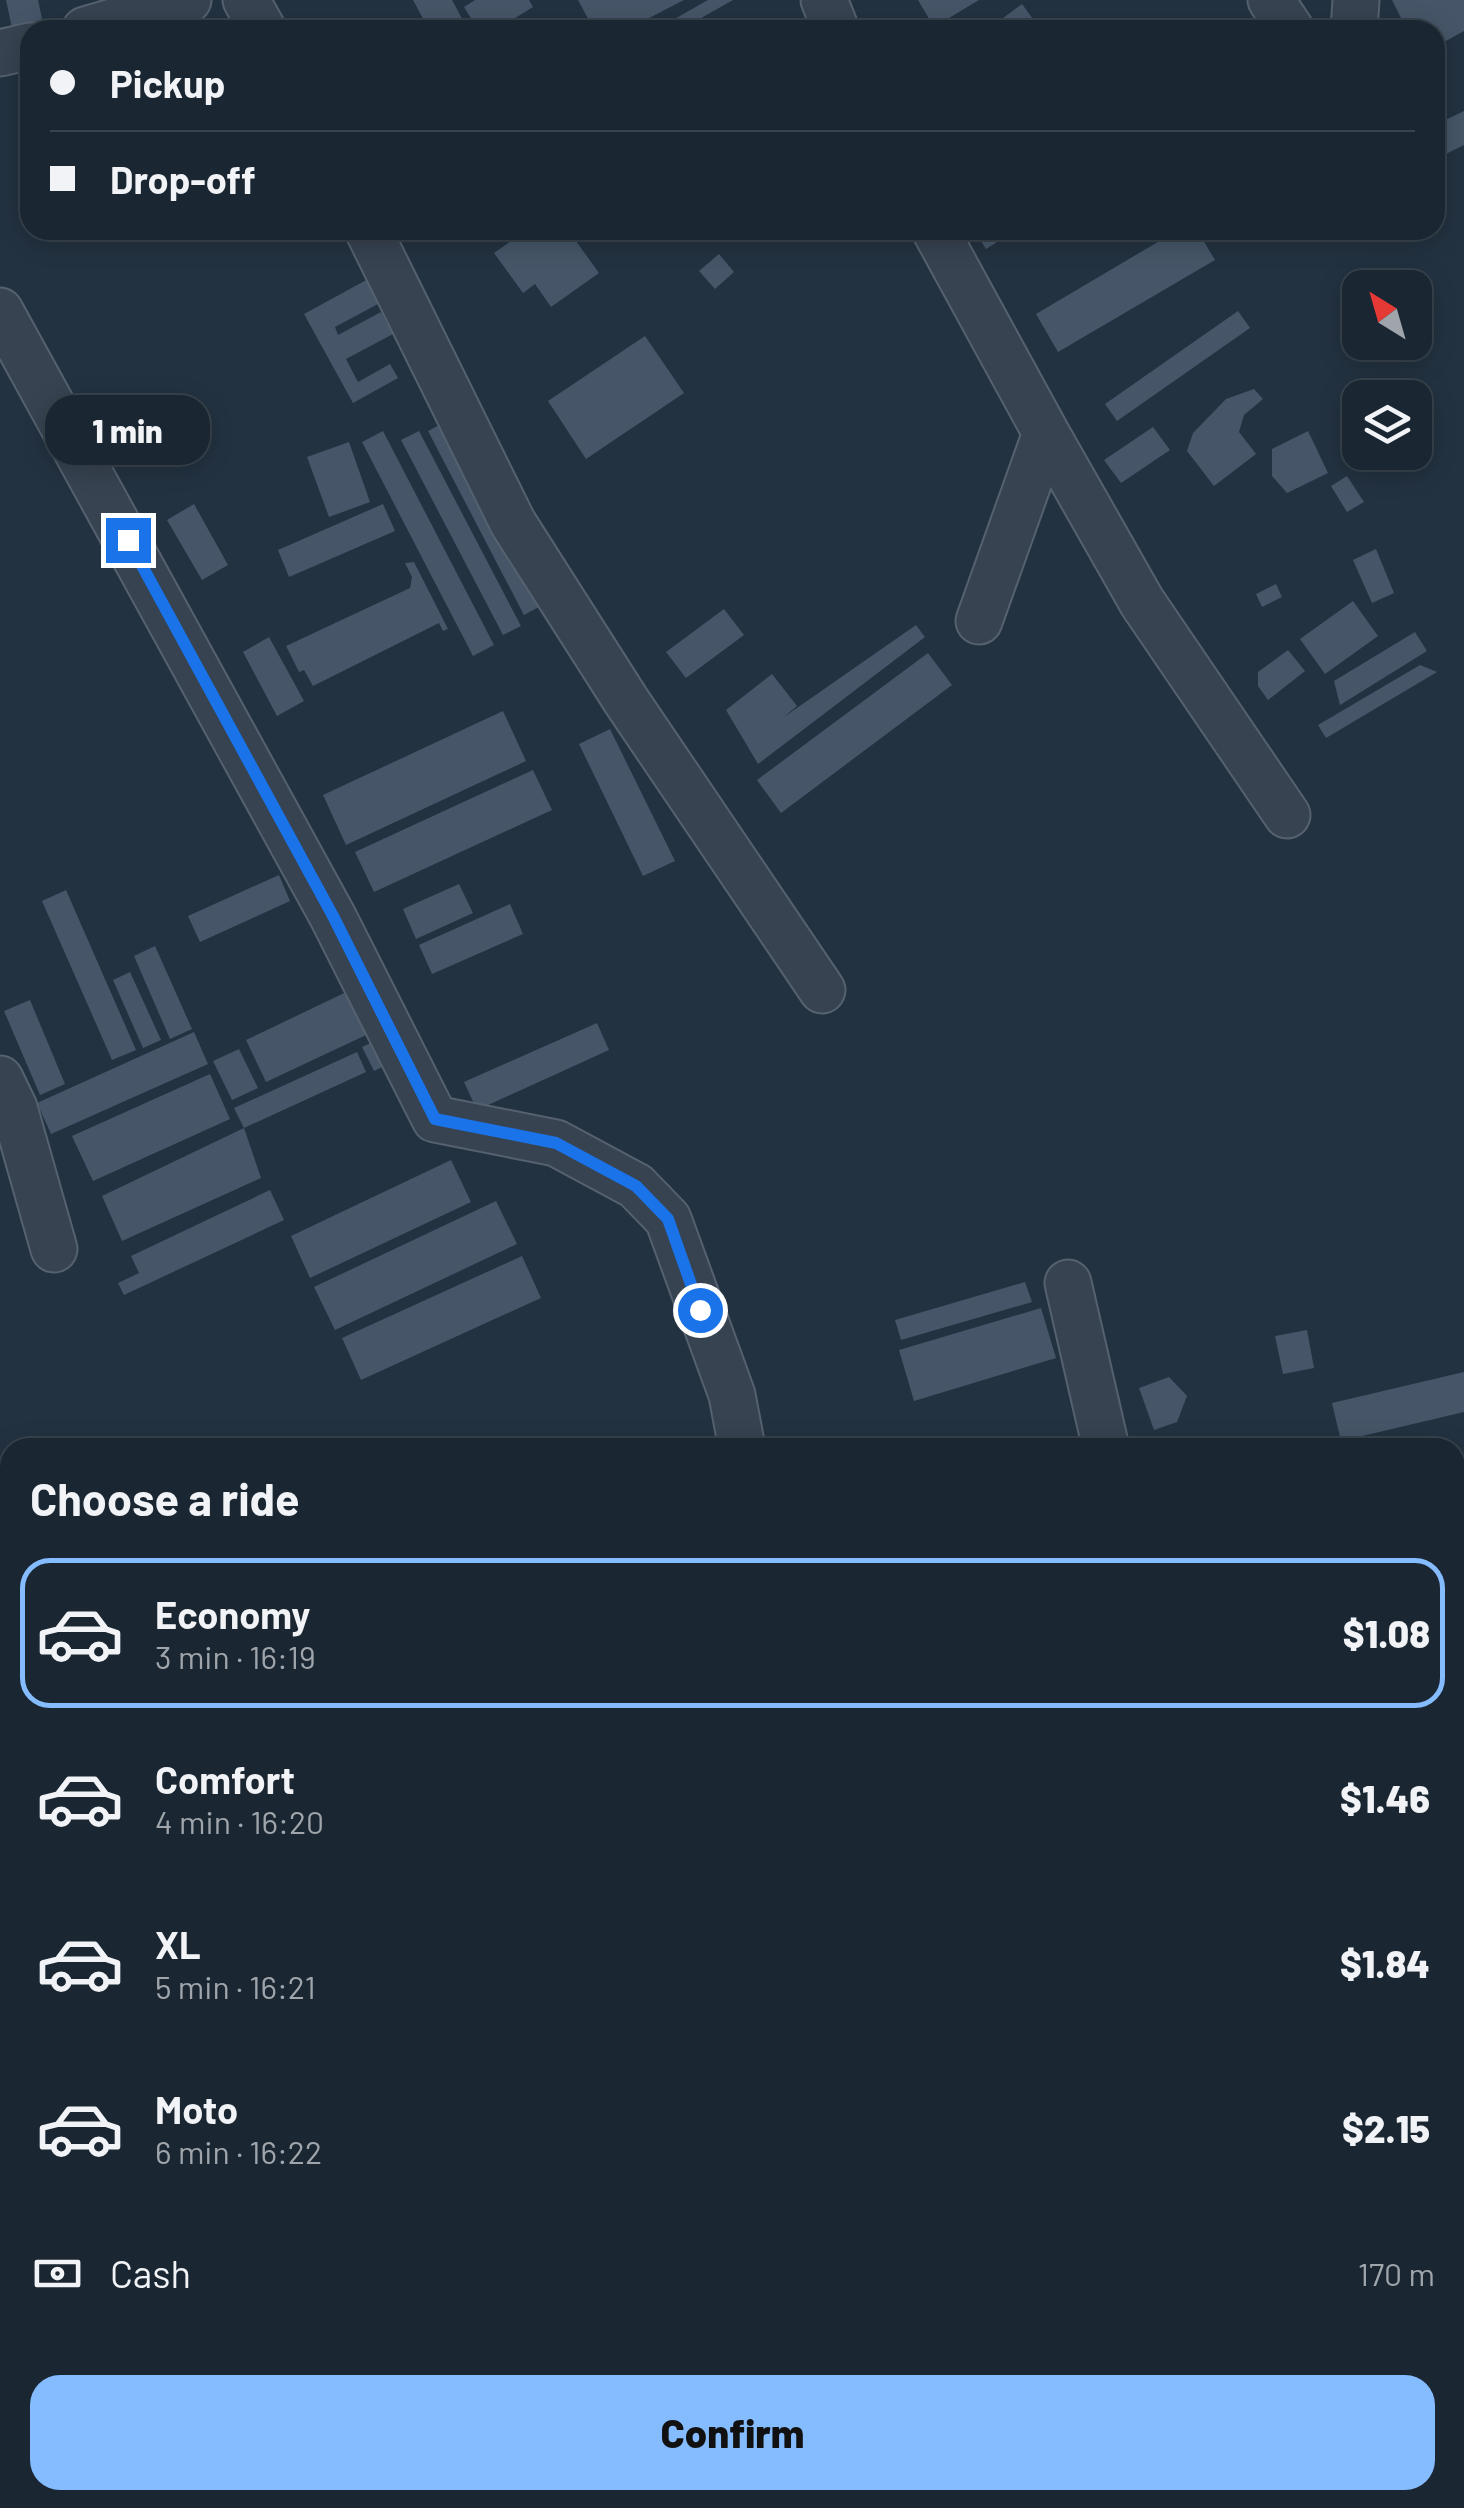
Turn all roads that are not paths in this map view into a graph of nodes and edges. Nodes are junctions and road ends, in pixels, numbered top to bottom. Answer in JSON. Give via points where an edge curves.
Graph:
{"nodes":[{"id":1,"x":188,"y":0,"type":"edge"},
{"id":2,"x":120,"y":20,"type":"edge"},
{"id":3,"x":373,"y":240,"type":"edge"},
{"id":4,"x":940,"y":240,"type":"edge"},
{"id":5,"x":0,"y":311,"type":"edge"},
{"id":6,"x":1046,"y":433,"type":"junction"},
{"id":7,"x":979,"y":621,"type":"dead end"},
{"id":8,"x":1287,"y":815,"type":"dead end"},
{"id":9,"x":822,"y":990,"type":"dead end"},
{"id":10,"x":0,"y":1079,"type":"edge"},
{"id":11,"x":54,"y":1249,"type":"dead end"},
{"id":12,"x":1068,"y":1283,"type":"dead end"},
{"id":13,"x":740,"y":1438,"type":"edge"},
{"id":14,"x":1104,"y":1438,"type":"edge"}],
"edges":[{"from":1,"to":2,"type":"street"},
{"from":3,"to":9,"type":"street","via":[[513,523]]},
{"from":4,"to":6,"type":"street"},
{"from":5,"to":13,"type":"street","via":[[333,916],[435,1119],[556,1143],[636,1186],[668,1219],[732,1394]]},
{"from":6,"to":7,"type":"street"},
{"from":6,"to":8,"type":"street","via":[[1142,602]]},
{"from":10,"to":11,"type":"street"},
{"from":12,"to":14,"type":"street"}]}
